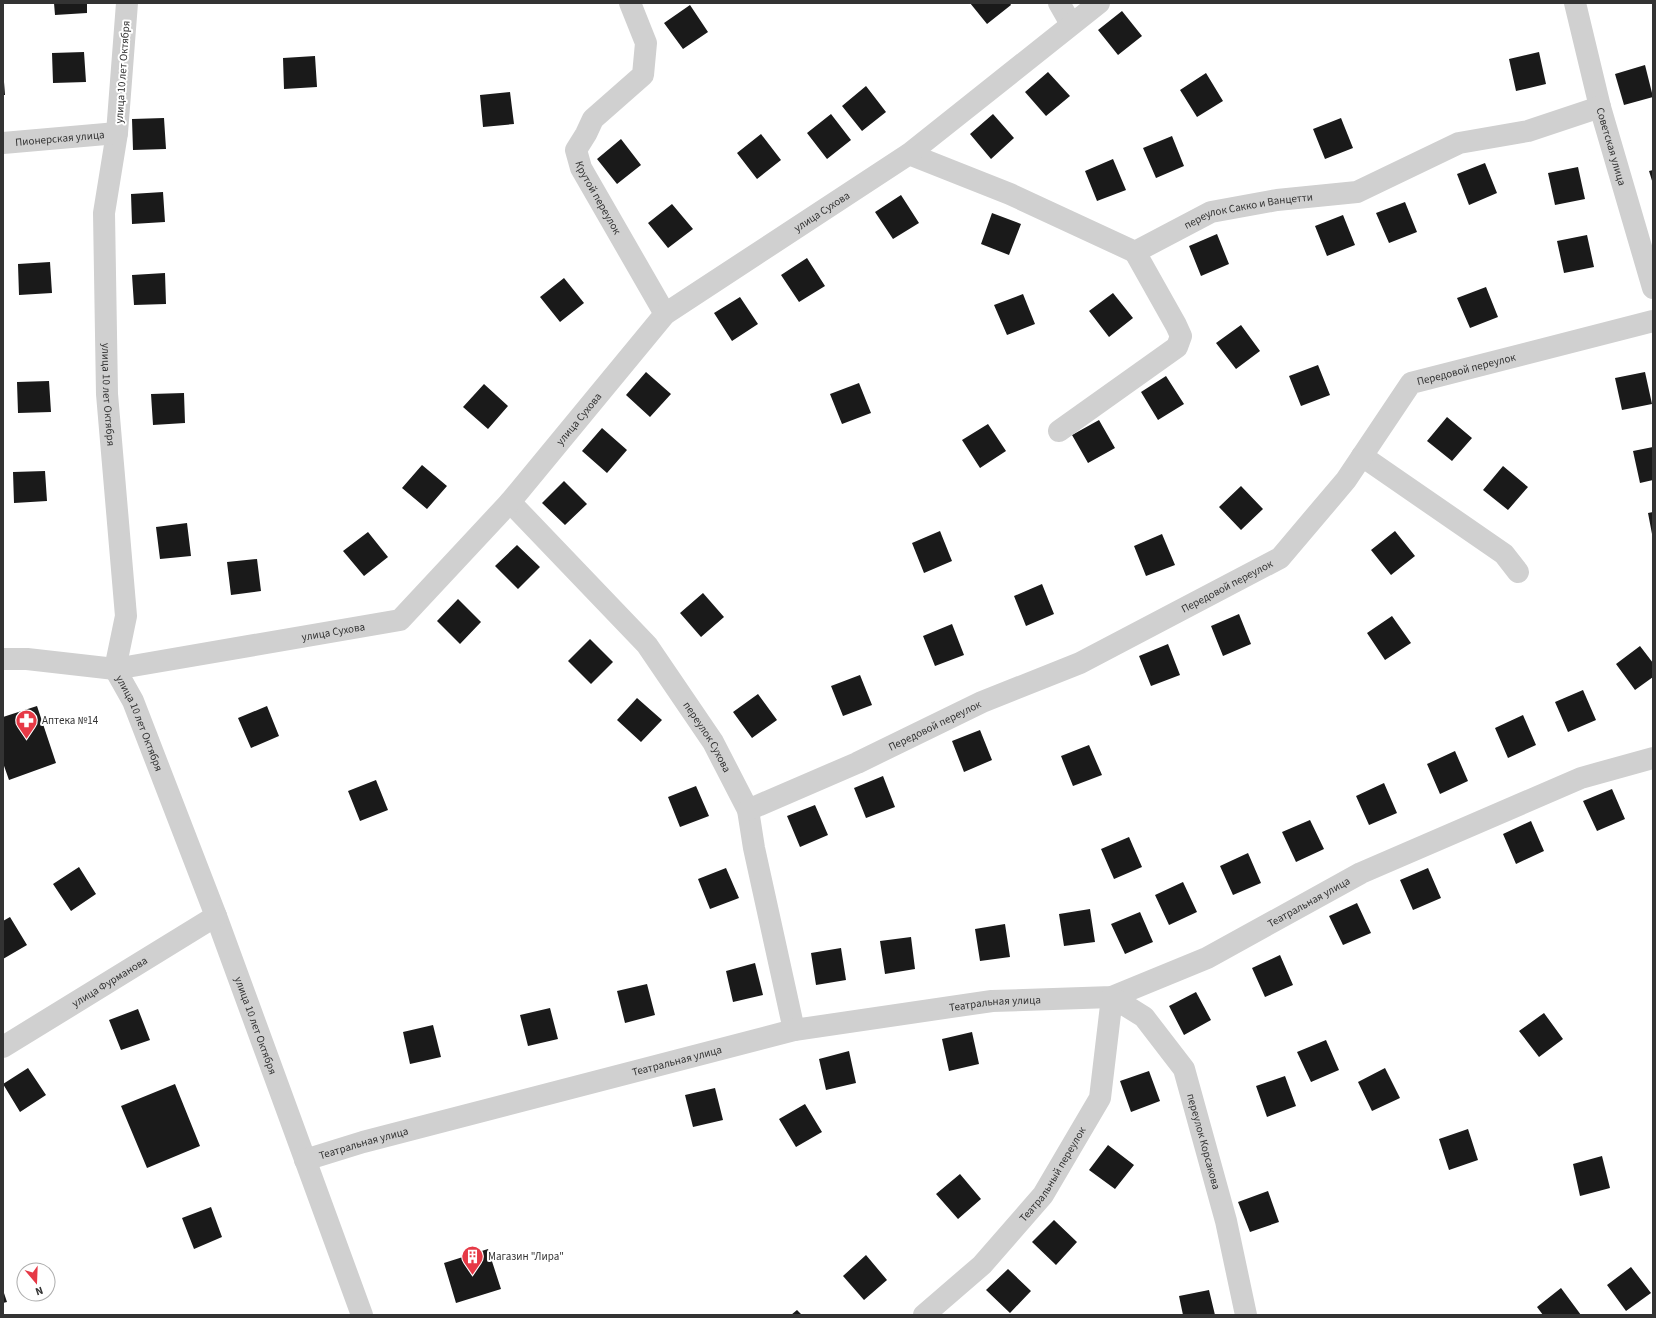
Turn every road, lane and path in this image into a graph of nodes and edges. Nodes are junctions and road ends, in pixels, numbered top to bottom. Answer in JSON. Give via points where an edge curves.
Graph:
{"nodes":[{"id":1,"x":127,"y":3,"type":"edge"},
{"id":2,"x":630,"y":3,"type":"edge"},
{"id":3,"x":1059,"y":3,"type":"edge"},
{"id":4,"x":1099,"y":3,"type":"edge"},
{"id":5,"x":1575,"y":3,"type":"edge"},
{"id":6,"x":1071,"y":24,"type":"junction"},
{"id":7,"x":1600,"y":107,"type":"junction"},
{"id":8,"x":117,"y":133,"type":"junction"},
{"id":9,"x":3,"y":143,"type":"edge"},
{"id":10,"x":909,"y":154,"type":"junction"},
{"id":11,"x":1135,"y":252,"type":"junction"},
{"id":12,"x":1653,"y":288,"type":"edge"},
{"id":13,"x":665,"y":314,"type":"junction"},
{"id":14,"x":1653,"y":322,"type":"edge"},
{"id":15,"x":1059,"y":431,"type":"dead end"},
{"id":16,"x":1362,"y":456,"type":"junction"},
{"id":17,"x":510,"y":502,"type":"junction"},
{"id":18,"x":1518,"y":572,"type":"dead end"},
{"id":19,"x":3,"y":659,"type":"edge"},
{"id":20,"x":115,"y":669,"type":"junction"},
{"id":21,"x":1653,"y":758,"type":"edge"},
{"id":22,"x":748,"y":810,"type":"junction"},
{"id":23,"x":216,"y":916,"type":"junction"},
{"id":24,"x":1112,"y":997,"type":"junction"},
{"id":25,"x":794,"y":1030,"type":"junction"},
{"id":26,"x":3,"y":1047,"type":"edge"},
{"id":27,"x":305,"y":1160,"type":"junction"},
{"id":28,"x":362,"y":1315,"type":"edge"},
{"id":29,"x":924,"y":1315,"type":"edge"},
{"id":30,"x":1246,"y":1315,"type":"edge"}],
"edges":[{"from":1,"to":8,"type":"street","name":"улица 10 лет Октября"},
{"from":2,"to":13,"type":"street","name":"Крутой переулок","via":[[646,43],[643,75],[593,119],[576,150],[580,168]]},
{"from":3,"to":6,"type":"street"},
{"from":4,"to":6,"type":"street","name":"улица Сухова"},
{"from":5,"to":7,"type":"street","name":"Советская улица"},
{"from":6,"to":10,"type":"street","name":"улица Сухова"},
{"from":7,"to":11,"type":"street","name":"переулок Сакко и Ванцетти","via":[[1528,131],[1459,143],[1357,192],[1277,200],[1211,212]]},
{"from":7,"to":12,"type":"street","name":"Советская улица"},
{"from":8,"to":9,"type":"street","name":"Пионерская улица"},
{"from":8,"to":20,"type":"street","name":"улица 10 лет Октября","via":[[104,213],[107,394],[126,616]]},
{"from":10,"to":11,"type":"street","via":[[1010,194]]},
{"from":10,"to":13,"type":"street","name":"улица Сухова"},
{"from":11,"to":15,"type":"street","via":[[1181,336],[1177,347]]},
{"from":13,"to":17,"type":"street","name":"улица Сухова"},
{"from":14,"to":16,"type":"street","name":"Передовой переулок","via":[[1412,383]]},
{"from":16,"to":18,"type":"street","via":[[1504,554]]},
{"from":16,"to":22,"type":"street","name":"Передовой переулок","via":[[1346,480],[1280,558],[1080,663],[982,702],[857,763]]},
{"from":17,"to":20,"type":"street","name":"улица Сухова","via":[[400,620]]},
{"from":17,"to":22,"type":"street","name":"переулок Сухова","via":[[647,646],[713,742]]},
{"from":19,"to":20,"type":"street","name":"улица Сухова","via":[[27,659]]},
{"from":20,"to":23,"type":"street","name":"улица 10 лет Октября","via":[[133,701]]},
{"from":21,"to":24,"type":"street","name":"Театральная улица","via":[[1581,778],[1361,873],[1207,958]]},
{"from":22,"to":25,"type":"street","name":"переулок Сухова"},
{"from":23,"to":26,"type":"street","name":"улица Фурманова"},
{"from":23,"to":27,"type":"street","name":"улица 10 лет Октября"},
{"from":24,"to":25,"type":"street","name":"Театральная улица","via":[[992,1001]]},
{"from":24,"to":29,"type":"street","name":"Театральный переулок","via":[[1100,1098],[1047,1189],[982,1265]]},
{"from":24,"to":30,"type":"street","name":"переулок Корсакова","via":[[1144,1017],[1184,1069],[1226,1221]]},
{"from":25,"to":27,"type":"street","name":"Театральная улица","via":[[363,1142]]},
{"from":27,"to":28,"type":"street","name":"улица 10 лет Октября"}]}
